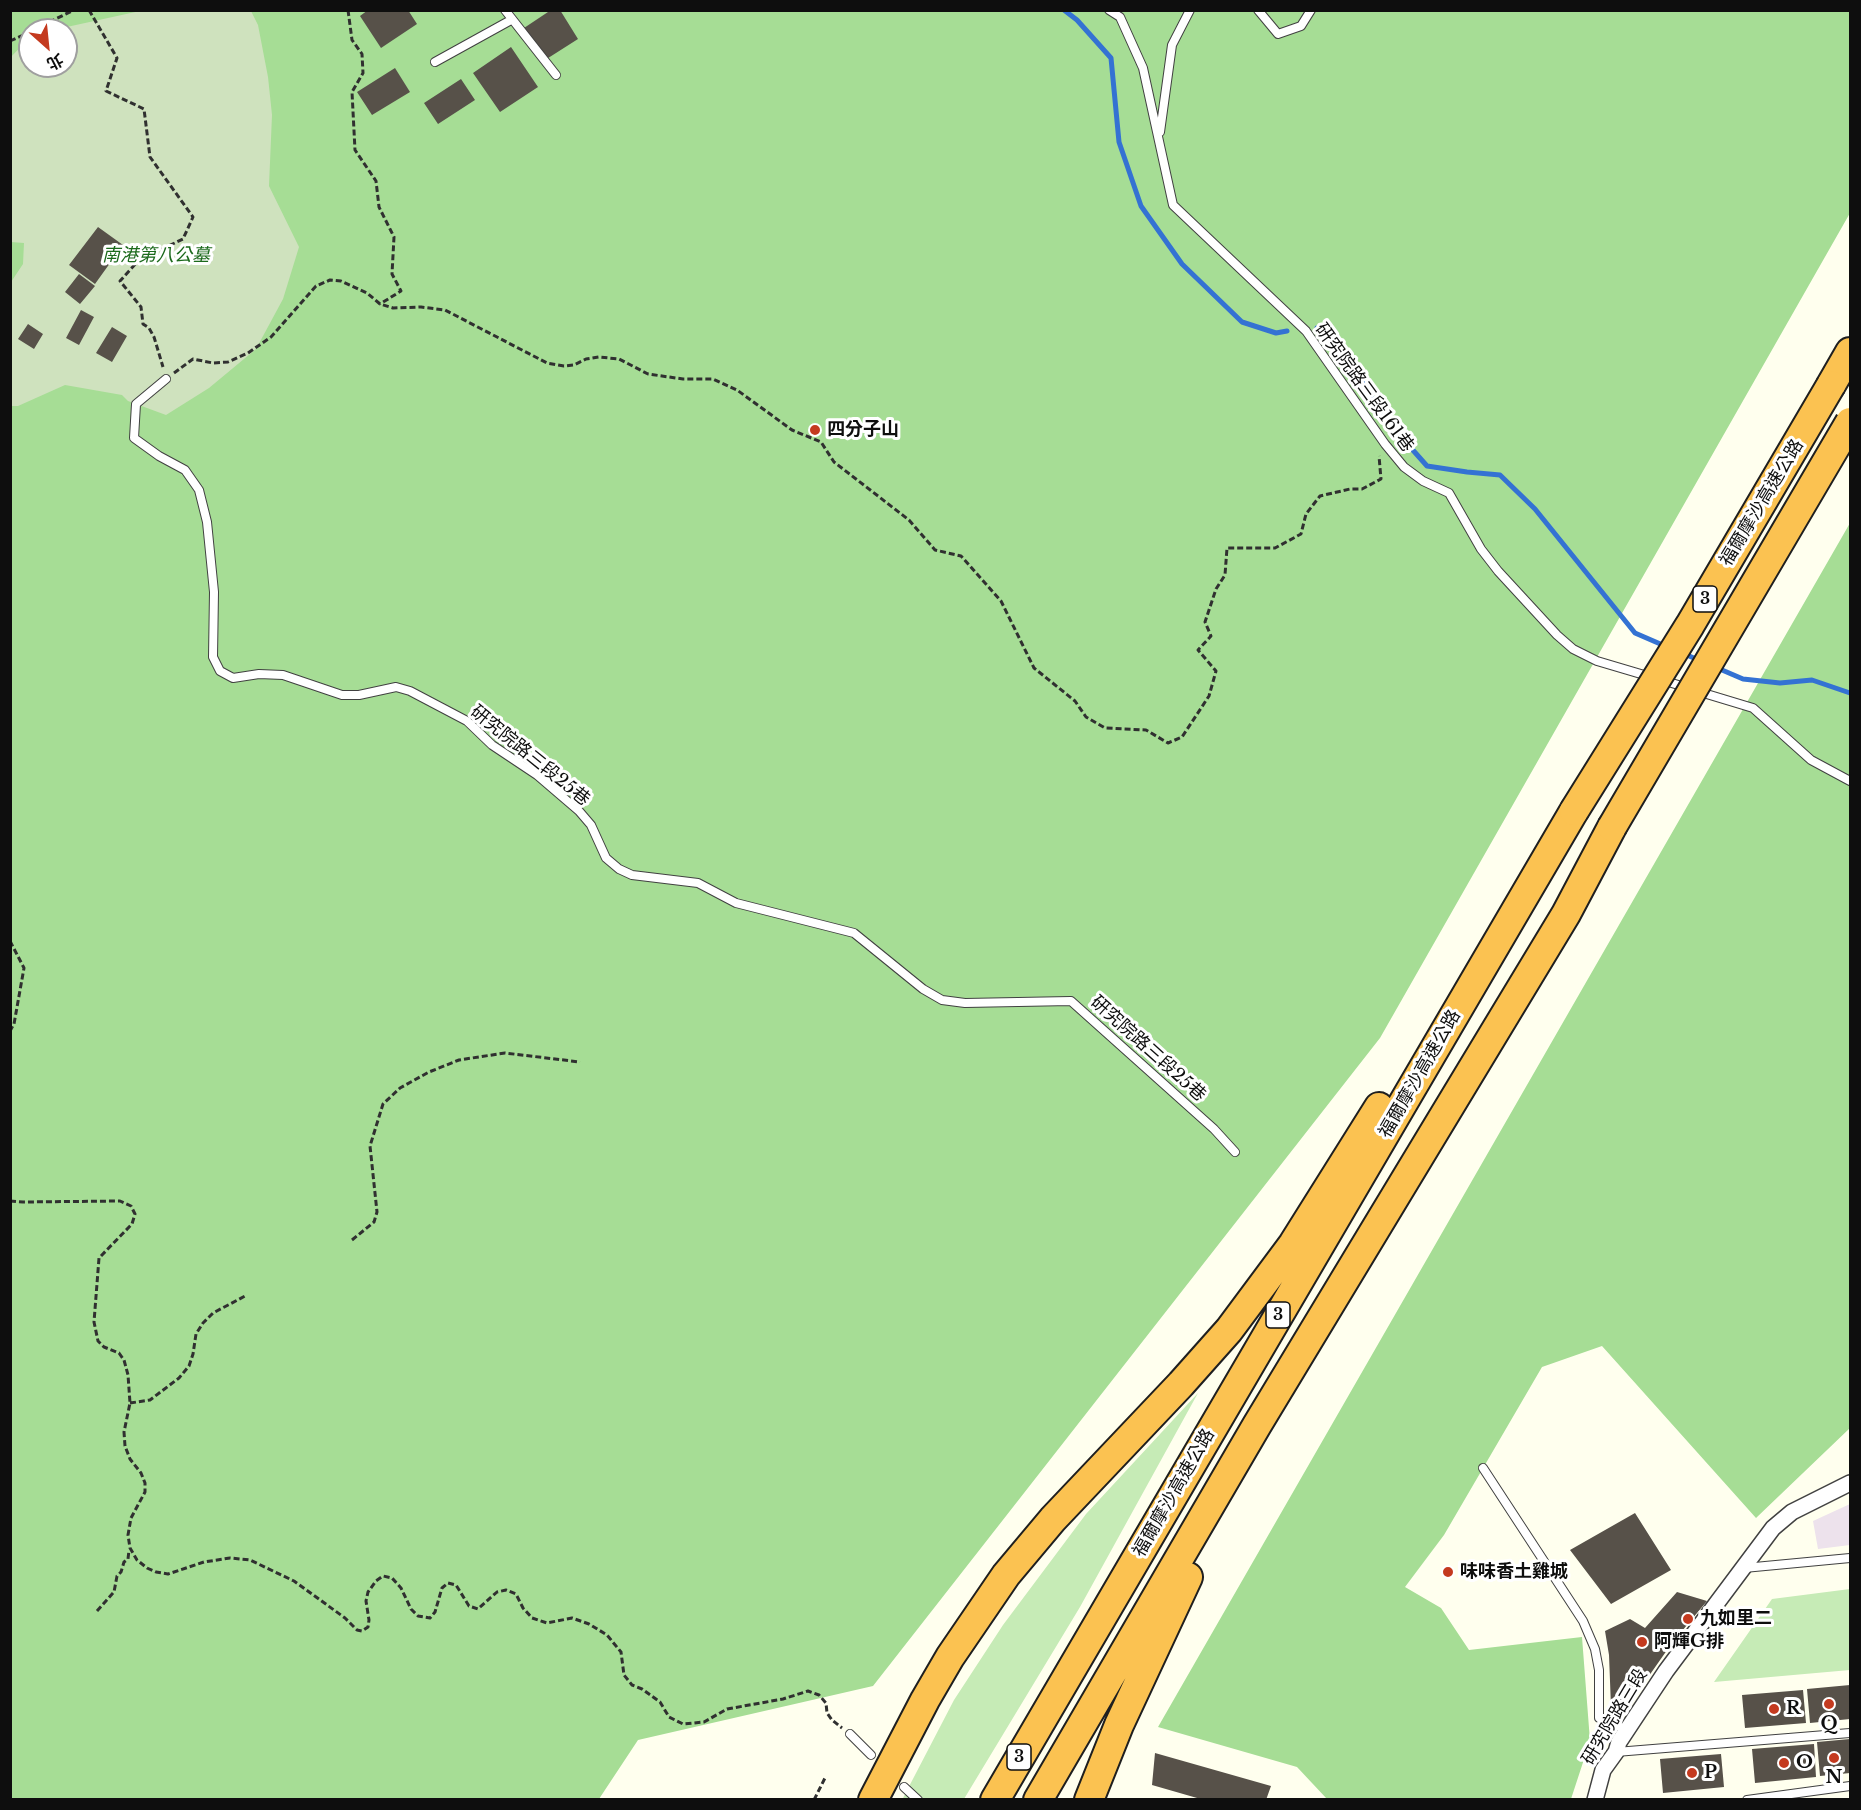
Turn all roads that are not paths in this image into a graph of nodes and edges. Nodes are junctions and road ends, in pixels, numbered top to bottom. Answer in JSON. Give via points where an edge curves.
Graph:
{"nodes":[{"id":1,"x":505,"y":10,"type":"edge"},
{"id":2,"x":1109,"y":10,"type":"edge"},
{"id":3,"x":1190,"y":10,"type":"edge"},
{"id":4,"x":1258,"y":10,"type":"edge"},
{"id":5,"x":1311,"y":10,"type":"edge"},
{"id":6,"x":511,"y":20,"type":"junction"},
{"id":7,"x":435,"y":62,"type":"dead end"},
{"id":8,"x":555,"y":75,"type":"dead end"},
{"id":9,"x":1159,"y":139,"type":"junction"},
{"id":10,"x":1851,"y":352,"type":"edge"},
{"id":11,"x":166,"y":379,"type":"road end"},
{"id":12,"x":1851,"y":422,"type":"edge"},
{"id":13,"x":1851,"y":781,"type":"edge"},
{"id":14,"x":1513,"y":916,"type":"junction"},
{"id":15,"x":1234,"y":1152,"type":"dead end"},
{"id":16,"x":1257,"y":1425,"type":"junction"},
{"id":17,"x":1483,"y":1468,"type":"dead end"},
{"id":18,"x":1851,"y":1483,"type":"edge"},
{"id":19,"x":1851,"y":1558,"type":"edge"},
{"id":20,"x":1743,"y":1568,"type":"junction"},
{"id":21,"x":1044,"y":1714,"type":"junction"},
{"id":22,"x":1627,"y":1731,"type":"junction"},
{"id":23,"x":1851,"y":1733,"type":"edge"},
{"id":24,"x":850,"y":1734,"type":"road end"},
{"id":25,"x":1616,"y":1752,"type":"junction"},
{"id":26,"x":871,"y":1755,"type":"dead end"},
{"id":27,"x":1851,"y":1786,"type":"edge"},
{"id":28,"x":904,"y":1787,"type":"dead end"},
{"id":29,"x":1043,"y":1792,"type":"edge"},
{"id":30,"x":1090,"y":1798,"type":"edge"},
{"id":31,"x":873,"y":1800,"type":"edge"},
{"id":32,"x":918,"y":1800,"type":"edge"},
{"id":33,"x":978,"y":1800,"type":"edge"},
{"id":34,"x":995,"y":1800,"type":"edge"},
{"id":35,"x":1595,"y":1800,"type":"edge"},
{"id":36,"x":1747,"y":1800,"type":"edge"}],
"edges":[{"from":1,"to":6,"type":"lane"},
{"from":2,"to":9,"type":"lane","name":"研究院路三段161巷","via":[[1120,17],[1143,69]]},
{"from":3,"to":9,"type":"lane","via":[[1172,45]]},
{"from":4,"to":5,"type":"lane","via":[[1278,34],[1300,26]]},
{"from":6,"to":7,"type":"lane"},
{"from":6,"to":8,"type":"lane"},
{"from":9,"to":13,"type":"lane","name":"研究院路三段161巷","via":[[1173,205],[1306,331],[1385,444],[1404,467],[1449,493],[1481,549],[1557,635],[1597,661],[1753,708],[1811,760]]},
{"from":10,"to":14,"type":"highway","name":"福爾摩沙高速公路","number":"3","bridge":true},
{"from":11,"to":15,"type":"lane","name":"研究院路三段25巷","via":[[136,404],[134,438],[185,470],[199,490],[207,522],[214,592],[213,657],[220,671],[233,678],[283,675],[342,695],[396,687],[410,691],[467,721],[492,745],[537,775],[591,825],[606,858],[619,869],[632,875],[698,883],[736,903],[854,933],[942,1000],[1071,1000],[1214,1129]]},
{"from":12,"to":16,"type":"highway","name":"福爾摩沙高速公路","number":"3","bridge":true,"via":[[1612,826],[1566,914]]},
{"from":14,"to":21,"type":"highway","name":"福爾摩沙高速公路","number":"3"},
{"from":14,"to":31,"type":"highway","via":[[1379,1107],[1293,1245],[1229,1330],[1006,1575],[940,1674]]},
{"from":16,"to":29,"type":"highway","name":"福爾摩沙高速公路","number":"3"},
{"from":16,"to":30,"type":"highway","via":[[1119,1725]]},
{"from":17,"to":22,"type":"lane","via":[[1583,1621],[1595,1648],[1599,1670],[1599,1718]]},
{"from":18,"to":20,"type":"street","name":"研究院路三段","via":[[1792,1512],[1773,1528]]},
{"from":19,"to":20,"type":"lane"},
{"from":20,"to":22,"type":"street","name":"研究院路三段","via":[[1666,1671]]},
{"from":21,"to":33,"type":"highway"},
{"from":21,"to":34,"type":"highway","name":"福爾摩沙高速公路","number":"3"},
{"from":22,"to":25,"type":"street","name":"研究院路三段"},
{"from":23,"to":25,"type":"lane"},
{"from":24,"to":26,"type":"lane"},
{"from":25,"to":35,"type":"street","name":"研究院路三段","via":[[1603,1770]]},
{"from":27,"to":36,"type":"lane"},
{"from":28,"to":32,"type":"lane"}]}
